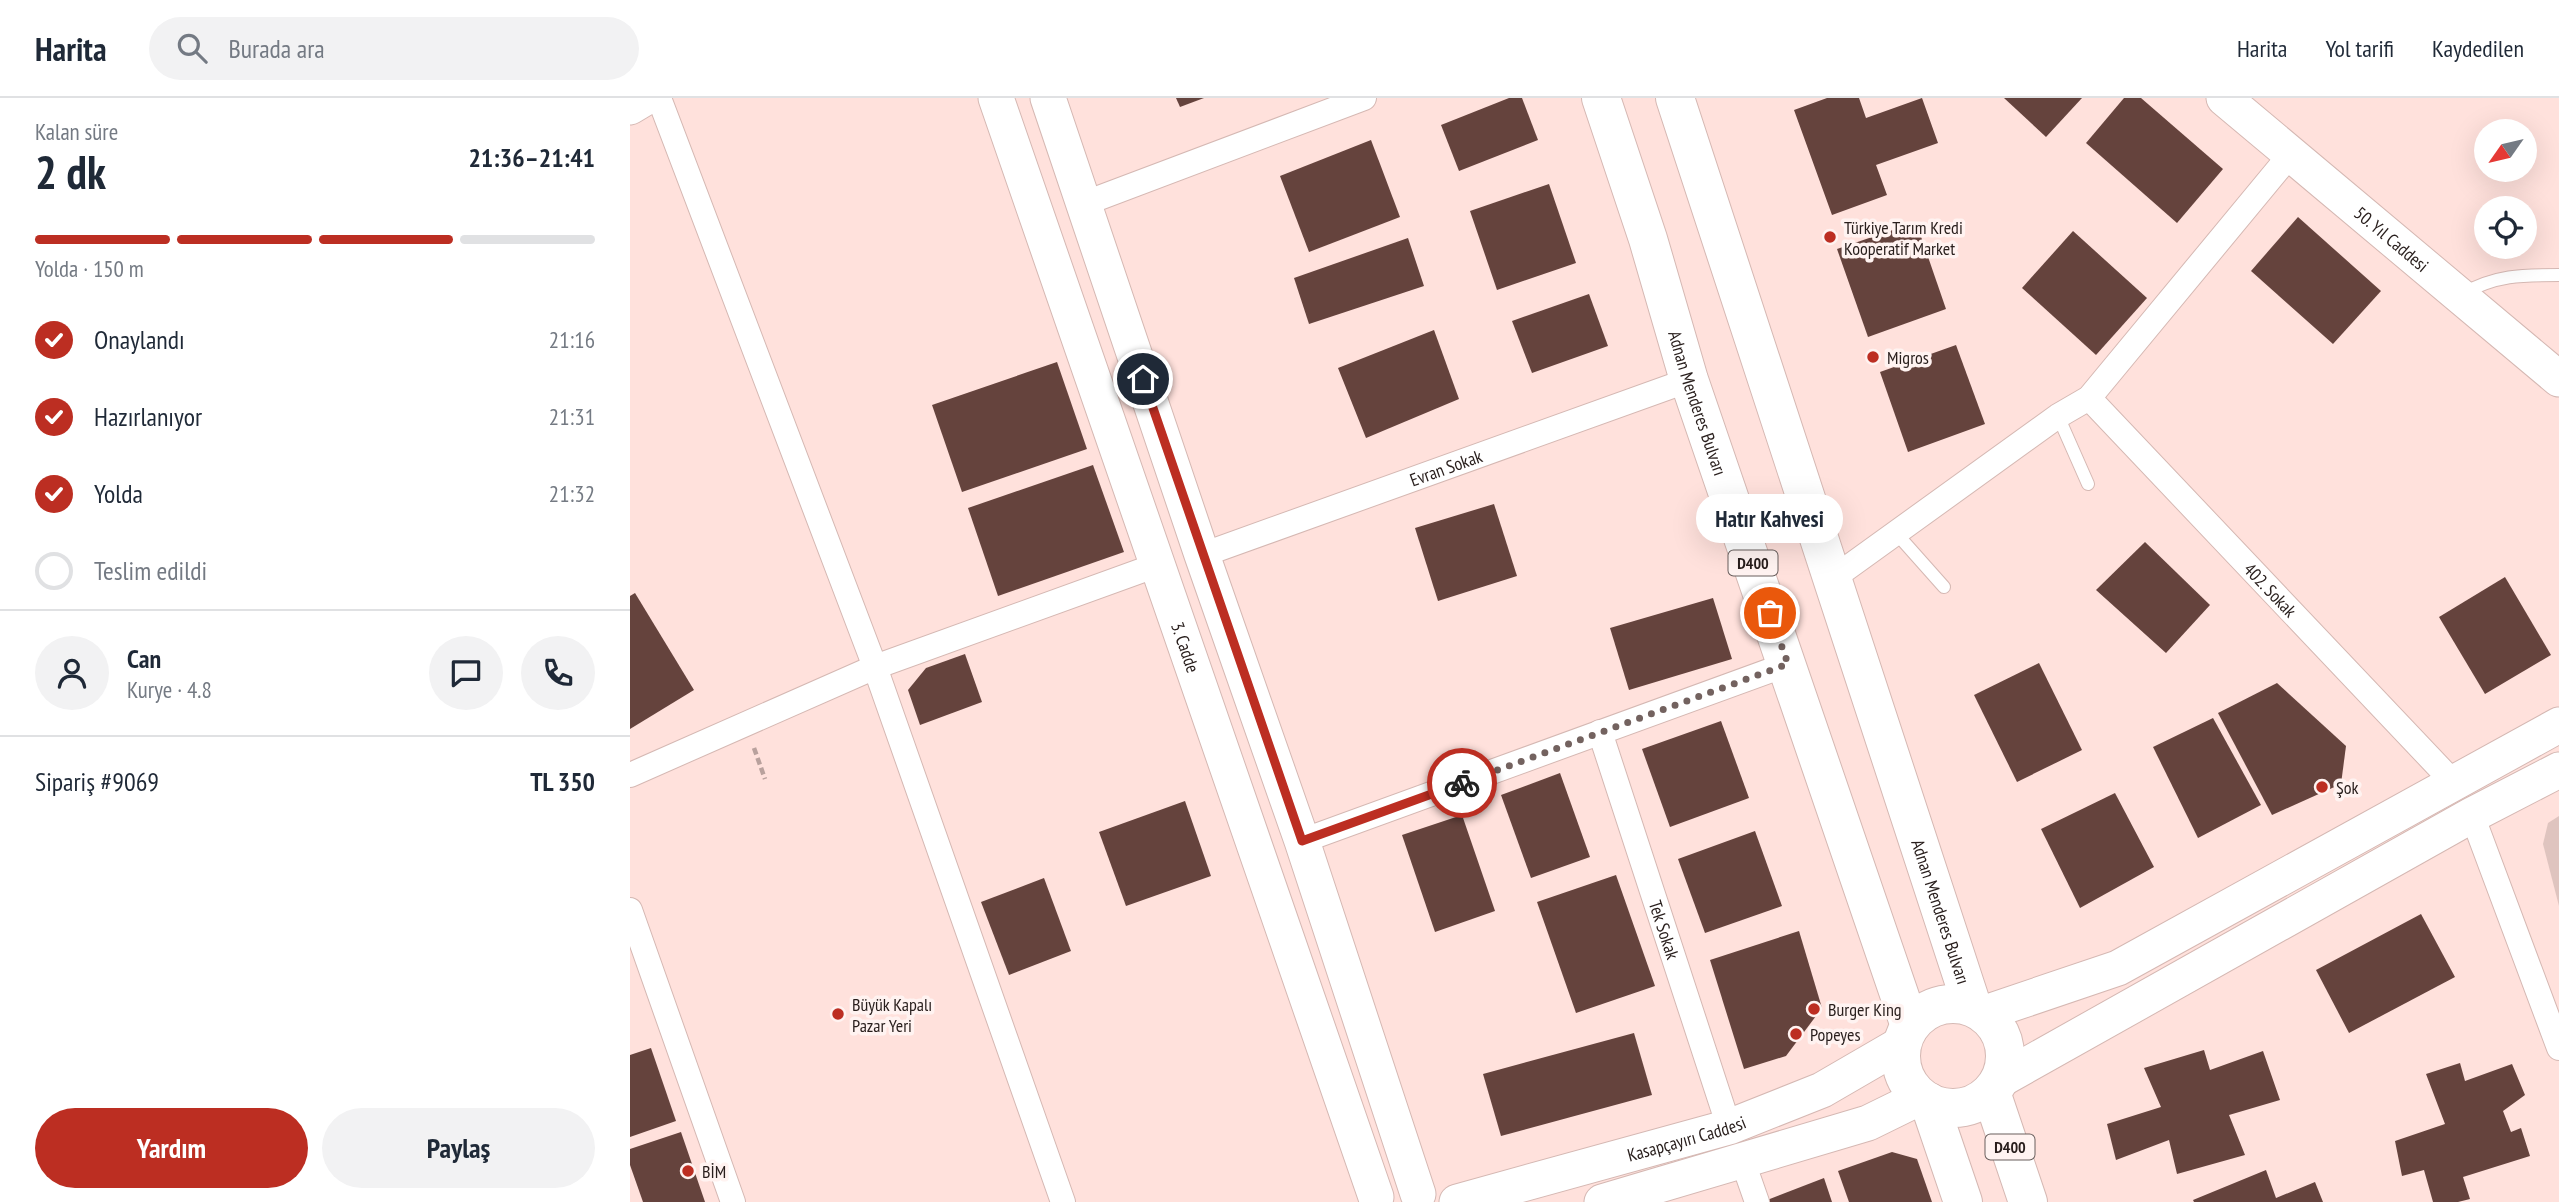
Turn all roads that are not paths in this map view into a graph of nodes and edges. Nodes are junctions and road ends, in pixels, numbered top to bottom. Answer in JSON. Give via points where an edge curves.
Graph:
{"nodes":[{"id":1,"x":645,"y":98,"type":"edge"},
{"id":2,"x":659,"y":98,"type":"edge"},
{"id":3,"x":996,"y":98,"type":"edge"},
{"id":4,"x":1048,"y":98,"type":"edge"},
{"id":5,"x":1364,"y":98,"type":"edge"},
{"id":6,"x":1601,"y":98,"type":"edge"},
{"id":7,"x":1675,"y":98,"type":"edge"},
{"id":8,"x":2224,"y":98,"type":"edge"},
{"id":9,"x":630,"y":107,"type":"edge"},
{"id":10,"x":2290,"y":155,"type":"junction"},
{"id":11,"x":1083,"y":204,"type":"junction"},
{"id":12,"x":2559,"y":275,"type":"edge"},
{"id":13,"x":2459,"y":296,"type":"junction"},
{"id":14,"x":2559,"y":379,"type":"edge"},
{"id":15,"x":1689,"y":380,"type":"junction"},
{"id":16,"x":2090,"y":398,"type":"junction"},
{"id":17,"x":2058,"y":416,"type":"junction"},
{"id":18,"x":2088,"y":484,"type":"dead end"},
{"id":19,"x":1896,"y":533,"type":"junction"},
{"id":20,"x":1202,"y":555,"type":"junction"},
{"id":21,"x":1157,"y":565,"type":"junction"},
{"id":22,"x":1832,"y":579,"type":"junction"},
{"id":23,"x":1944,"y":587,"type":"dead end"},
{"id":24,"x":1788,"y":664,"type":"junction"},
{"id":25,"x":875,"y":667,"type":"junction"},
{"id":26,"x":2559,"y":725,"type":"edge"},
{"id":27,"x":1600,"y":732,"type":"junction"},
{"id":28,"x":2559,"y":770,"type":"edge"},
{"id":29,"x":630,"y":775,"type":"edge"},
{"id":30,"x":2454,"y":782,"type":"junction"},
{"id":31,"x":2472,"y":815,"type":"junction"},
{"id":32,"x":1302,"y":841,"type":"junction"},
{"id":33,"x":630,"y":910,"type":"edge"},
{"id":34,"x":1978,"y":1010,"type":"junction"},
{"id":35,"x":1906,"y":1034,"type":"junction"},
{"id":36,"x":2559,"y":1048,"type":"edge"},
{"id":37,"x":1996,"y":1086,"type":"junction"},
{"id":38,"x":1925,"y":1100,"type":"junction"},
{"id":39,"x":1729,"y":1127,"type":"junction"},
{"id":40,"x":1742,"y":1162,"type":"junction"},
{"id":41,"x":1424,"y":1198,"type":"edge"},
{"id":42,"x":1373,"y":1200,"type":"edge"},
{"id":43,"x":733,"y":1202,"type":"edge"},
{"id":44,"x":1063,"y":1202,"type":"edge"},
{"id":45,"x":1457,"y":1202,"type":"edge"},
{"id":46,"x":1602,"y":1202,"type":"edge"},
{"id":47,"x":1757,"y":1202,"type":"edge"},
{"id":48,"x":1963,"y":1202,"type":"edge"},
{"id":49,"x":2028,"y":1202,"type":"edge"}],
"edges":[{"from":1,"to":9,"type":"street"},
{"from":2,"to":25,"type":"street"},
{"from":3,"to":21,"type":"street","name":"3. Cadde"},
{"from":4,"to":11,"type":"street"},
{"from":5,"to":11,"type":"street"},
{"from":6,"to":15,"type":"highway","name":"Adnan Menderes Bulvarı","number":"D400"},
{"from":7,"to":22,"type":"highway","name":"Adnan Menderes Bulvarı"},
{"from":8,"to":10,"type":"street","name":"50. Yıl Caddesi"},
{"from":10,"to":13,"type":"street","name":"50. Yıl Caddesi"},
{"from":10,"to":16,"type":"street"},
{"from":11,"to":20,"type":"street"},
{"from":12,"to":13,"type":"lane","via":[[2511,275]]},
{"from":13,"to":14,"type":"street","name":"50. Yıl Caddesi"},
{"from":15,"to":20,"type":"street","name":"Evran Sokak"},
{"from":15,"to":24,"type":"highway","name":"Adnan Menderes Bulvarı","number":"D400"},
{"from":16,"to":17,"type":"street"},
{"from":16,"to":30,"type":"street","name":"402. Sokak"},
{"from":17,"to":18,"type":"lane"},
{"from":17,"to":19,"type":"street"},
{"from":19,"to":22,"type":"street"},
{"from":19,"to":23,"type":"lane"},
{"from":20,"to":32,"type":"street"},
{"from":21,"to":25,"type":"street"},
{"from":21,"to":42,"type":"street","name":"3. Cadde"},
{"from":22,"to":34,"type":"highway","name":"Adnan Menderes Bulvarı"},
{"from":24,"to":27,"type":"street"},
{"from":24,"to":35,"type":"highway","name":"Adnan Menderes Bulvarı","number":"D400"},
{"from":25,"to":29,"type":"street"},
{"from":25,"to":44,"type":"street"},
{"from":26,"to":30,"type":"street"},
{"from":27,"to":32,"type":"street"},
{"from":27,"to":39,"type":"street","name":"Tek Sokak"},
{"from":28,"to":31,"type":"street"},
{"from":30,"to":34,"type":"street","via":[[2118,968]]},
{"from":31,"to":36,"type":"street"},
{"from":31,"to":37,"type":"street"},
{"from":32,"to":41,"type":"street"},
{"from":33,"to":43,"type":"street"},
{"from":34,"to":35,"type":"highway","via":[[1955,1003],[1938,1006],[1922,1013]]},
{"from":34,"to":37,"type":"highway","via":[[1995,1024],[2006,1051]]},
{"from":35,"to":38,"type":"highway","via":[[1901,1058],[1904,1073]]},
{"from":35,"to":39,"type":"street","name":"Kasapçayırı Caddesi","via":[[1822,1090]]},
{"from":37,"to":38,"type":"highway","via":[[1978,1102],[1962,1108],[1945,1108]]},
{"from":37,"to":49,"type":"highway","number":"D400"},
{"from":38,"to":40,"type":"street"},
{"from":38,"to":48,"type":"highway"},
{"from":39,"to":45,"type":"street","name":"Kasapçayırı Caddesi"},
{"from":40,"to":46,"type":"street"},
{"from":40,"to":47,"type":"street"},
{"from":41,"to":42,"type":"street","via":[[1404,1191]]}]}
